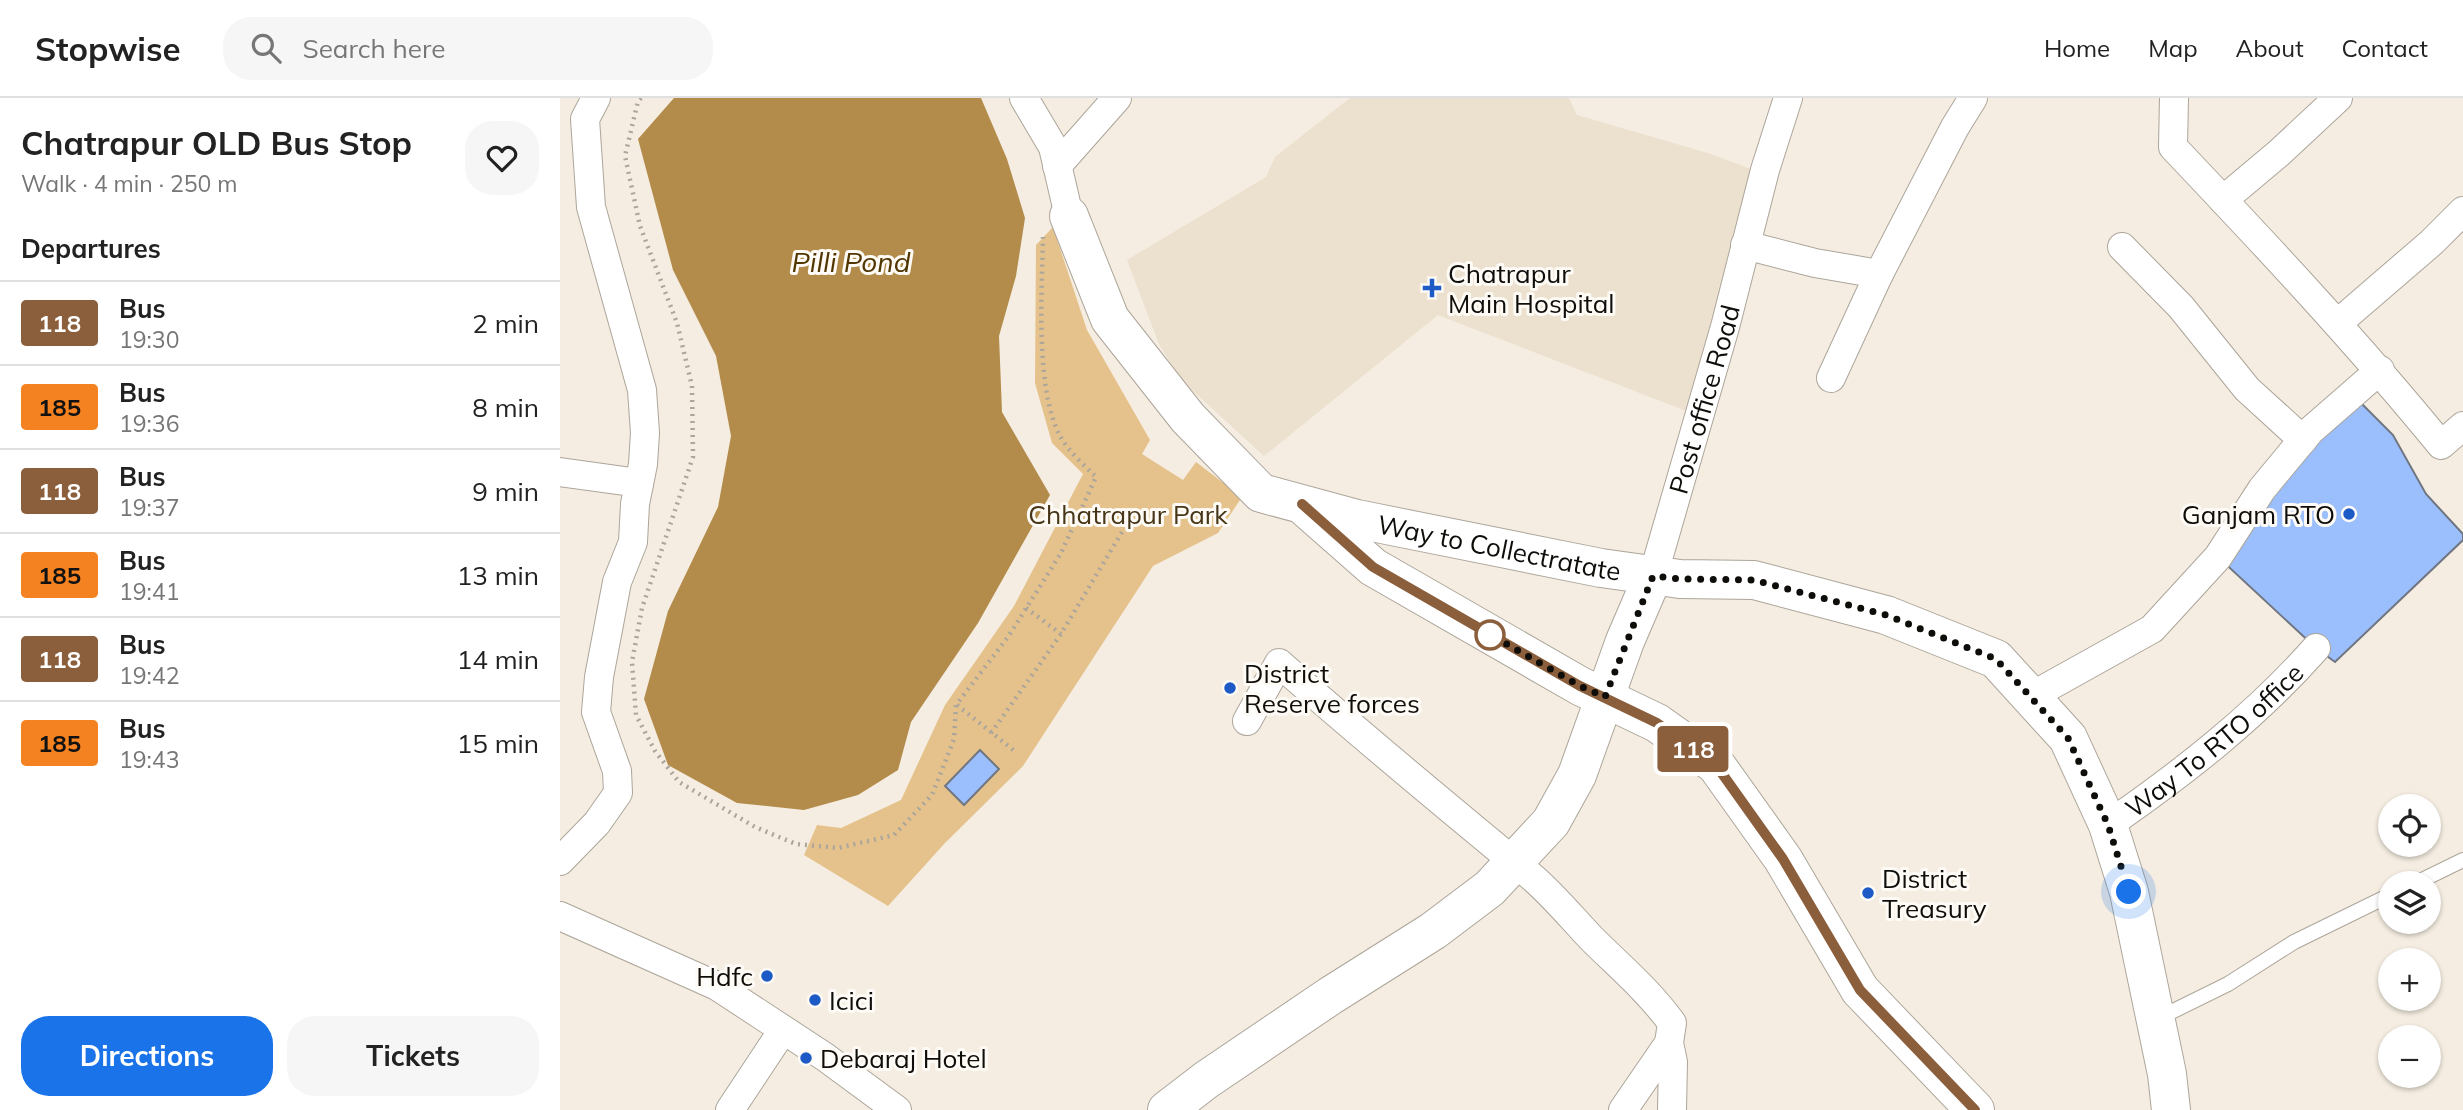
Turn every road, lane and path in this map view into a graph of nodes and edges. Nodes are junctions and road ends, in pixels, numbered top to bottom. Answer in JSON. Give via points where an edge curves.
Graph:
{"nodes":[{"id":1,"x":1024,"y":98,"type":"edge"},
{"id":2,"x":1117,"y":98,"type":"edge"},
{"id":3,"x":1788,"y":98,"type":"edge"},
{"id":4,"x":1973,"y":98,"type":"edge"},
{"id":5,"x":2174,"y":98,"type":"edge"},
{"id":6,"x":2338,"y":98,"type":"edge"},
{"id":7,"x":580,"y":109,"type":"edge"},
{"id":8,"x":1058,"y":166,"type":"junction"},
{"id":9,"x":2223,"y":200,"type":"junction"},
{"id":10,"x":2463,"y":211,"type":"edge"},
{"id":11,"x":1056,"y":220,"type":"junction"},
{"id":12,"x":1745,"y":246,"type":"junction"},
{"id":13,"x":2122,"y":247,"type":"dead end"},
{"id":14,"x":1879,"y":274,"type":"junction"},
{"id":15,"x":2338,"y":323,"type":"junction"},
{"id":16,"x":2380,"y":370,"type":"junction"},
{"id":17,"x":1831,"y":378,"type":"dead end"},
{"id":18,"x":2463,"y":426,"type":"edge"},
{"id":19,"x":2303,"y":440,"type":"junction"},
{"id":20,"x":560,"y":472,"type":"edge"},
{"id":21,"x":639,"y":484,"type":"junction"},
{"id":22,"x":1302,"y":504,"type":"junction"},
{"id":23,"x":1122,"y":532,"type":"dead end"},
{"id":24,"x":1653,"y":576,"type":"junction"},
{"id":25,"x":1026,"y":608,"type":"junction"},
{"id":26,"x":1061,"y":634,"type":"junction"},
{"id":27,"x":2316,"y":648,"type":"dead end"},
{"id":28,"x":1605,"y":697,"type":"junction"},
{"id":29,"x":2030,"y":697,"type":"junction"},
{"id":30,"x":956,"y":705,"type":"junction"},
{"id":31,"x":1247,"y":721,"type":"dead end"},
{"id":32,"x":991,"y":733,"type":"junction"},
{"id":33,"x":1017,"y":753,"type":"dead end"},
{"id":34,"x":2108,"y":825,"type":"junction"},
{"id":35,"x":755,"y":827,"type":"dead end"},
{"id":36,"x":2463,"y":860,"type":"edge"},
{"id":37,"x":560,"y":861,"type":"edge"},
{"id":38,"x":1513,"y":863,"type":"junction"},
{"id":39,"x":2441,"y":871,"type":"edge"},
{"id":40,"x":2378,"y":901,"type":"edge"},
{"id":41,"x":560,"y":916,"type":"edge"},
{"id":42,"x":2155,"y":1019,"type":"junction"},
{"id":43,"x":783,"y":1030,"type":"junction"},
{"id":44,"x":1669,"y":1043,"type":"junction"},
{"id":45,"x":730,"y":1110,"type":"edge"},
{"id":46,"x":897,"y":1110,"type":"edge"},
{"id":47,"x":1167,"y":1110,"type":"edge"},
{"id":48,"x":1623,"y":1110,"type":"edge"},
{"id":49,"x":1672,"y":1110,"type":"edge"},
{"id":50,"x":1975,"y":1110,"type":"edge"},
{"id":51,"x":2171,"y":1110,"type":"edge"}],
"edges":[{"from":1,"to":8,"type":"street","via":[[1053,147]]},
{"from":2,"to":8,"type":"street"},
{"from":3,"to":12,"type":"street","name":"Post office Road"},
{"from":4,"to":14,"type":"street"},
{"from":5,"to":9,"type":"street","via":[[2173,147]]},
{"from":6,"to":9,"type":"street"},
{"from":7,"to":21,"type":"street","via":[[591,206],[642,390],[645,433]]},
{"from":8,"to":11,"type":"street"},
{"from":9,"to":15,"type":"street"},
{"from":10,"to":15,"type":"street"},
{"from":11,"to":22,"type":"main road","name":"Way to Collectratate","via":[[1110,319],[1188,418],[1261,493]]},
{"from":11,"to":25,"type":"path","via":[[1042,319],[1047,403],[1061,438],[1096,477],[1061,553]]},
{"from":12,"to":14,"type":"street"},
{"from":12,"to":24,"type":"street","name":"Post office Road"},
{"from":13,"to":19,"type":"street","via":[[2181,307],[2248,389]]},
{"from":14,"to":17,"type":"street"},
{"from":15,"to":16,"type":"street"},
{"from":16,"to":18,"type":"street","via":[[2441,445]]},
{"from":16,"to":19,"type":"street"},
{"from":19,"to":29,"type":"street","via":[[2262,489],[2218,557],[2152,629]]},
{"from":20,"to":21,"type":"street"},
{"from":21,"to":37,"type":"street","via":[[633,541],[617,582],[605,638],[596,712],[617,771],[618,793]]},
{"from":22,"to":24,"type":"main road","name":"Way to Collectratate","via":[[1357,519]]},
{"from":22,"to":28,"type":"main road","via":[[1373,567]]},
{"from":23,"to":26,"type":"path"},
{"from":24,"to":28,"type":"main road","name":"Post office Road"},
{"from":24,"to":29,"type":"main road","name":"Way to Collectratate","via":[[1754,580],[1886,615],[1996,659]]},
{"from":25,"to":26,"type":"path"},
{"from":25,"to":30,"type":"path"},
{"from":26,"to":32,"type":"path"},
{"from":27,"to":34,"type":"street","name":"Way To RTO office","via":[[2287,681],[2221,740]]},
{"from":28,"to":38,"type":"main road","name":"Post office Road","via":[[1577,775],[1551,822]]},
{"from":28,"to":50,"type":"main road","via":[[1657,723],[1716,765],[1783,859],[1860,990]]},
{"from":29,"to":34,"type":"main road","name":"Way to Collectratate","via":[[2068,738]]},
{"from":30,"to":32,"type":"path"},
{"from":30,"to":35,"type":"path","via":[[954,739],[932,795],[894,835],[838,848],[796,844]]},
{"from":31,"to":38,"type":"street","via":[[1279,663]]},
{"from":32,"to":33,"type":"path"},
{"from":34,"to":42,"type":"main road","name":"Way to Collectratate","via":[[2129,892]]},
{"from":36,"to":39,"type":"lane"},
{"from":38,"to":44,"type":"street","via":[[1652,996],[1672,1023]]},
{"from":38,"to":47,"type":"main road","name":"Post office Road","via":[[1490,888],[1433,930],[1307,1011]]},
{"from":40,"to":42,"type":"lane"},
{"from":41,"to":43,"type":"street","via":[[717,986]]},
{"from":42,"to":51,"type":"main road","name":"Way to Collectratate"},
{"from":43,"to":45,"type":"street"},
{"from":43,"to":46,"type":"street"},
{"from":44,"to":48,"type":"street"},
{"from":44,"to":49,"type":"street"}]}
